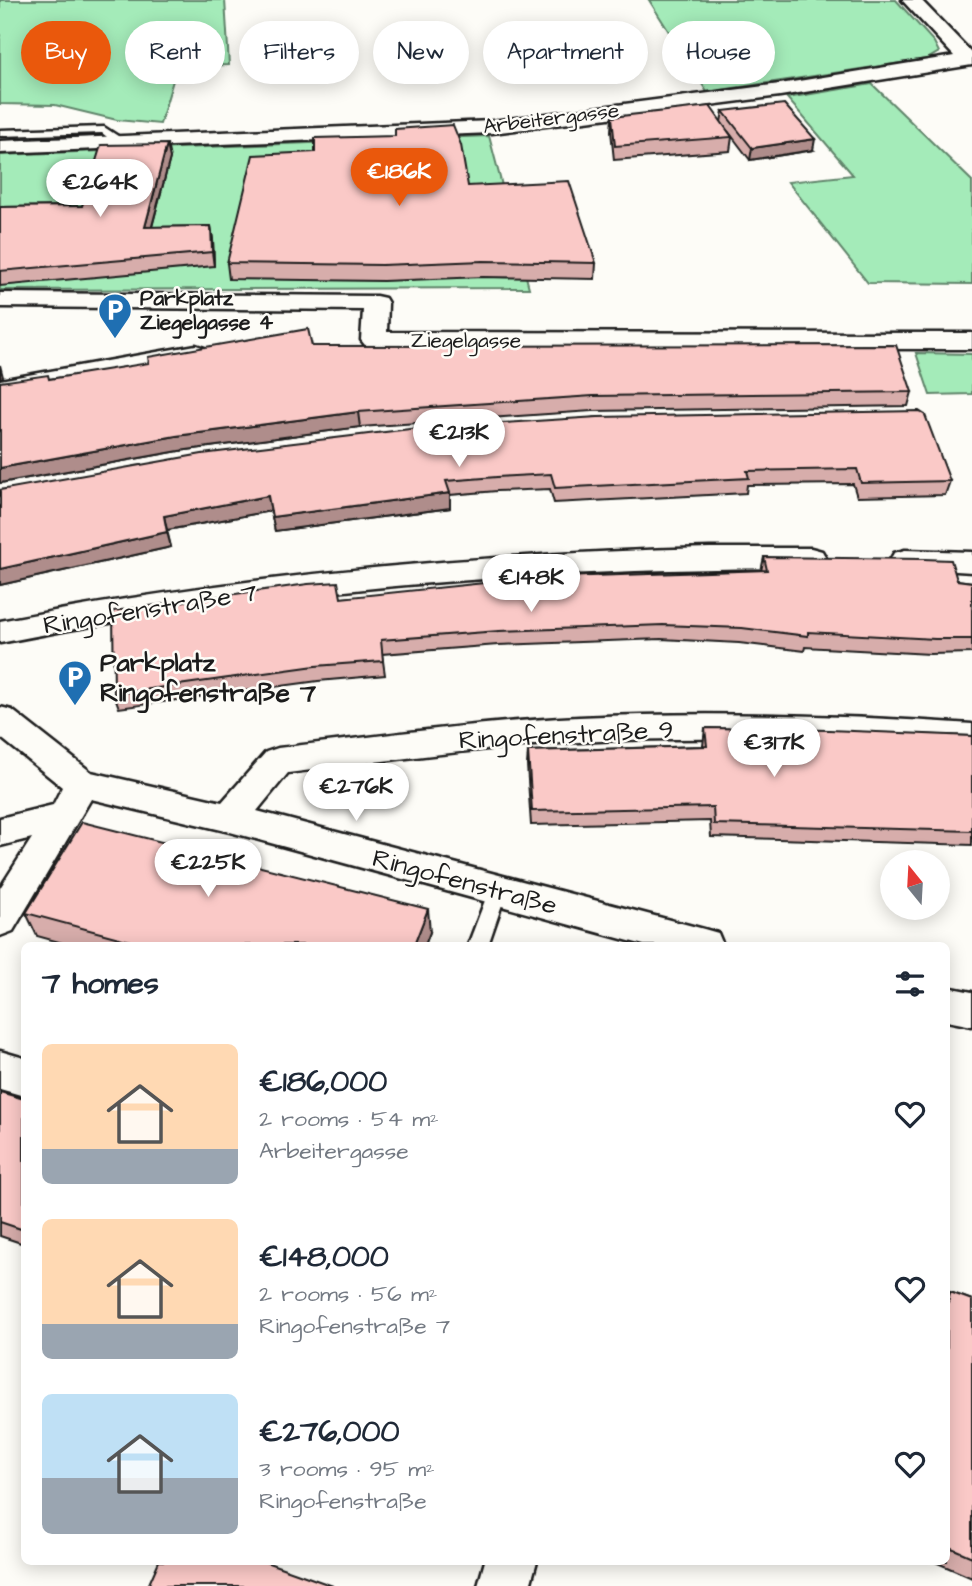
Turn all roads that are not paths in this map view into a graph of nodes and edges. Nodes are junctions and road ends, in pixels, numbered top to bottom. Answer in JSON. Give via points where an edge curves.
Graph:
{"nodes":[{"id":1,"x":911,"y":0,"type":"edge"},
{"id":2,"x":970,"y":59,"type":"edge"},
{"id":3,"x":0,"y":133,"type":"edge"},
{"id":4,"x":120,"y":142,"type":"junction"},
{"id":5,"x":0,"y":147,"type":"edge"},
{"id":6,"x":0,"y":300,"type":"edge"},
{"id":7,"x":972,"y":341,"type":"edge"},
{"id":8,"x":222,"y":349,"type":"edge"},
{"id":9,"x":0,"y":388,"type":"edge"},
{"id":10,"x":843,"y":558,"type":"edge"},
{"id":11,"x":883,"y":559,"type":"edge"},
{"id":12,"x":972,"y":562,"type":"edge"},
{"id":13,"x":0,"y":632,"type":"edge"},
{"id":14,"x":0,"y":719,"type":"edge"},
{"id":15,"x":972,"y":737,"type":"edge"},
{"id":16,"x":81,"y":783,"type":"junction"},
{"id":17,"x":65,"y":816,"type":"junction"},
{"id":18,"x":230,"y":818,"type":"junction"},
{"id":19,"x":0,"y":832,"type":"edge"},
{"id":20,"x":498,"y":890,"type":"junction"},
{"id":21,"x":0,"y":920,"type":"edge"},
{"id":22,"x":479,"y":942,"type":"edge"},
{"id":23,"x":693,"y":942,"type":"edge"},
{"id":24,"x":950,"y":1005,"type":"edge"},
{"id":25,"x":972,"y":1009,"type":"edge"},
{"id":26,"x":0,"y":1070,"type":"edge"},
{"id":27,"x":21,"y":1076,"type":"edge"},
{"id":28,"x":510,"y":1565,"type":"edge"},
{"id":29,"x":504,"y":1586,"type":"edge"}],
"edges":[{"from":1,"to":2,"type":"street"},
{"from":2,"to":4,"type":"street","name":"Arbeitergasse","via":[[780,90],[492,127]]},
{"from":3,"to":4,"type":"lane","via":[[104,130]]},
{"from":4,"to":5,"type":"street","name":"Arbeitergasse"},
{"from":6,"to":7,"type":"street","name":"Ziegelgasse","via":[[376,303],[374,340]]},
{"from":8,"to":9,"type":"street"},
{"from":10,"to":13,"type":"street","name":"Ringofenstraße 7","via":[[635,558],[483,568],[205,598],[79,615]]},
{"from":11,"to":12,"type":"street"},
{"from":14,"to":16,"type":"street","name":"Ringofenstraße"},
{"from":15,"to":18,"type":"street","name":"Ringofenstraße 9","via":[[771,726],[619,728],[438,741],[278,761]]},
{"from":16,"to":17,"type":"street"},
{"from":16,"to":18,"type":"street","name":"Ringofenstraße"},
{"from":17,"to":19,"type":"street"},
{"from":17,"to":21,"type":"street"},
{"from":18,"to":20,"type":"street","name":"Ringofenstraße"},
{"from":20,"to":22,"type":"lane"},
{"from":20,"to":23,"type":"street","name":"Ringofenstraße"},
{"from":24,"to":25,"type":"street"},
{"from":26,"to":27,"type":"street"},
{"from":28,"to":29,"type":"street"}]}
